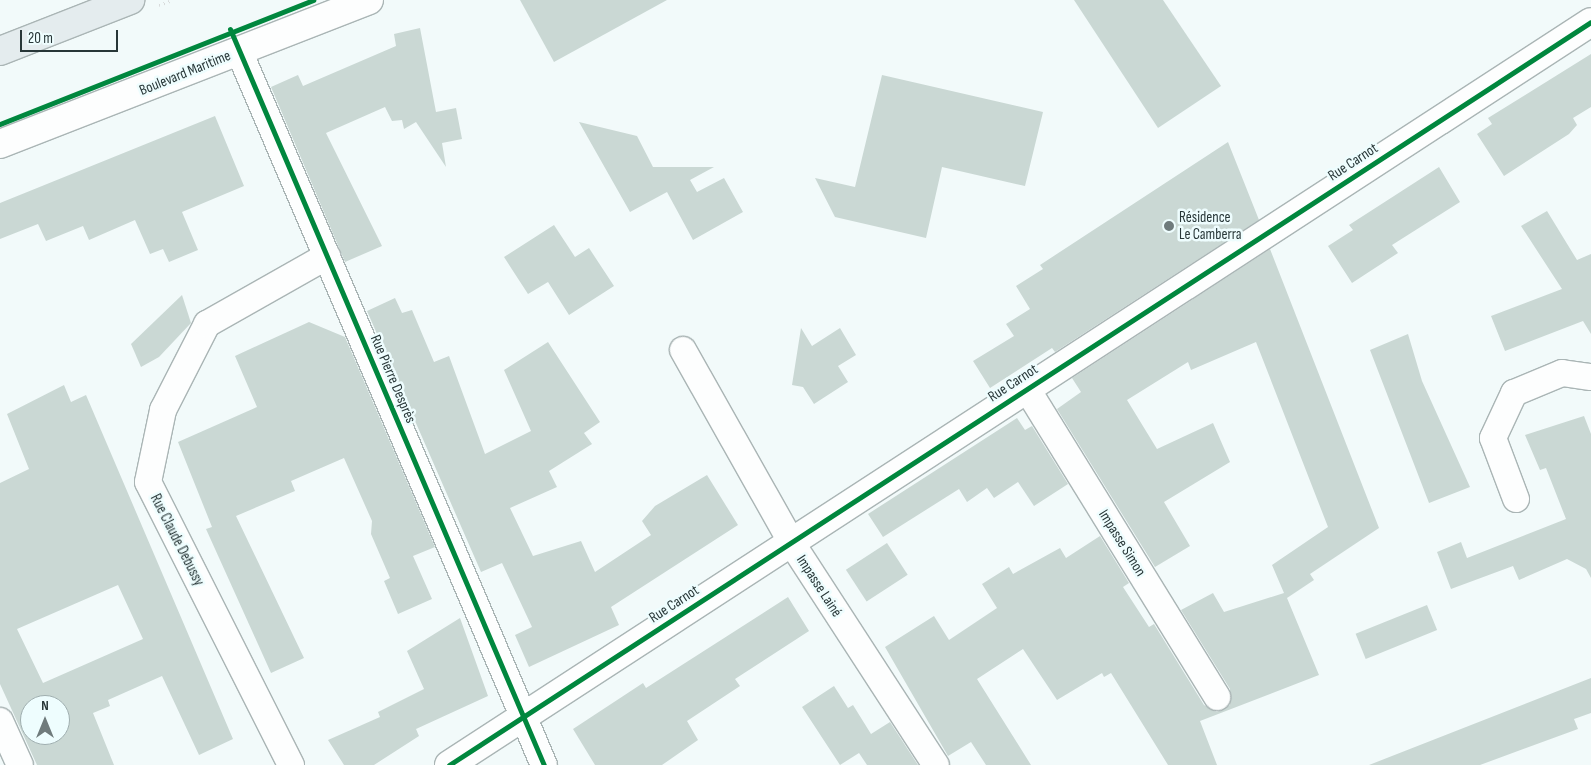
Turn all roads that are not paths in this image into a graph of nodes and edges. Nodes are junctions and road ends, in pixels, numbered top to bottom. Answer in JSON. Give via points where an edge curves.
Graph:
{"nodes":[{"id":1,"x":130,"y":0,"type":"edge"},
{"id":2,"x":369,"y":0,"type":"edge"},
{"id":3,"x":1591,"y":22,"type":"edge"},
{"id":4,"x":0,"y":51,"type":"edge"},
{"id":5,"x":239,"y":51,"type":"junction"},
{"id":6,"x":0,"y":144,"type":"edge"},
{"id":7,"x":327,"y":256,"type":"junction"},
{"id":8,"x":683,"y":350,"type":"dead end"},
{"id":9,"x":1591,"y":377,"type":"edge"},
{"id":10,"x":1027,"y":389,"type":"junction"},
{"id":11,"x":1516,"y":499,"type":"dead end"},
{"id":12,"x":791,"y":542,"type":"junction"},
{"id":13,"x":1217,"y":697,"type":"dead end"},
{"id":14,"x":525,"y":716,"type":"junction"},
{"id":15,"x":0,"y":721,"type":"edge"},
{"id":16,"x":20,"y":765,"type":"edge"},
{"id":17,"x":291,"y":765,"type":"edge"},
{"id":18,"x":450,"y":765,"type":"edge"},
{"id":19,"x":544,"y":765,"type":"edge"},
{"id":20,"x":936,"y":765,"type":"edge"}],
"edges":[{"from":1,"to":4,"type":"main road"},
{"from":2,"to":5,"type":"street","name":"Boulevard Maritime"},
{"from":3,"to":10,"type":"street","name":"Rue Carnot"},
{"from":5,"to":6,"type":"street","name":"Boulevard Maritime"},
{"from":5,"to":7,"type":"street","name":"Rue Pierre Desprès"},
{"from":7,"to":14,"type":"street","name":"Rue Pierre Desprès"},
{"from":7,"to":17,"type":"street","name":"Rue Claude Debussy","via":[[208,324],[163,410],[148,482]]},
{"from":8,"to":12,"type":"street","name":"Impasse Lainé"},
{"from":9,"to":11,"type":"street","via":[[1562,372],[1514,393],[1493,438]]},
{"from":10,"to":12,"type":"street","name":"Rue Carnot"},
{"from":10,"to":13,"type":"street","name":"Impasse Simon"},
{"from":12,"to":14,"type":"street","name":"Rue Carnot"},
{"from":12,"to":20,"type":"street","name":"Impasse Lainé"},
{"from":14,"to":18,"type":"street","name":"Rue Carnot"},
{"from":14,"to":19,"type":"street","name":"Rue Pierre Desprès"},
{"from":15,"to":16,"type":"street"}]}
